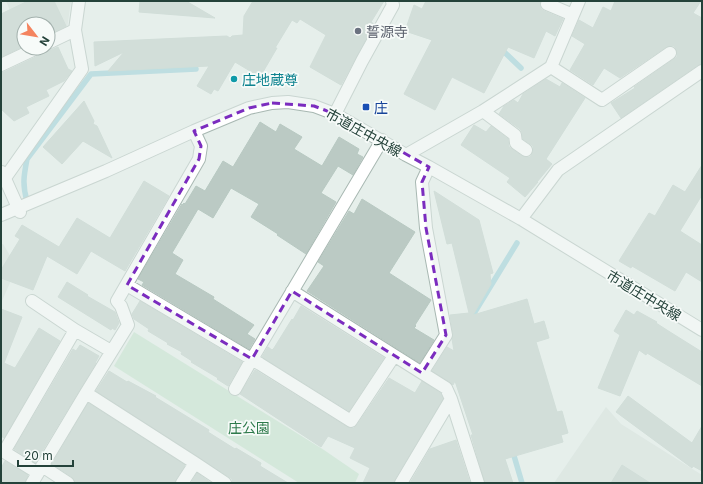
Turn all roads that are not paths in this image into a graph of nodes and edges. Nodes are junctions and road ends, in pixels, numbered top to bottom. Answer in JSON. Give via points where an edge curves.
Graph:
{"nodes":[{"id":1,"x":79,"y":1,"type":"edge"},
{"id":2,"x":392,"y":1,"type":"edge"},
{"id":3,"x":579,"y":1,"type":"edge"},
{"id":4,"x":547,"y":4,"type":"dead end"},
{"id":5,"x":573,"y":15,"type":"junction"},
{"id":6,"x":75,"y":30,"type":"junction"},
{"id":7,"x":56,"y":39,"type":"edge"},
{"id":8,"x":670,"y":53,"type":"dead end"},
{"id":9,"x":20,"y":56,"type":"edge"},
{"id":10,"x":1,"y":65,"type":"edge"},
{"id":11,"x":551,"y":67,"type":"junction"},
{"id":12,"x":702,"y":71,"type":"edge"},
{"id":13,"x":483,"y":111,"type":"junction"},
{"id":14,"x":335,"y":114,"type":"junction"},
{"id":15,"x":194,"y":131,"type":"junction"},
{"id":16,"x":382,"y":140,"type":"junction"},
{"id":17,"x":526,"y":150,"type":"dead end"},
{"id":18,"x":406,"y":155,"type":"junction"},
{"id":19,"x":429,"y":167,"type":"junction"},
{"id":20,"x":3,"y":175,"type":"edge"},
{"id":21,"x":19,"y":210,"type":"junction"},
{"id":22,"x":1,"y":215,"type":"edge"},
{"id":23,"x":521,"y":220,"type":"junction"},
{"id":24,"x":127,"y":285,"type":"junction"},
{"id":25,"x":292,"y":291,"type":"junction"},
{"id":26,"x":32,"y":301,"type":"dead end"},
{"id":27,"x":75,"y":330,"type":"junction"},
{"id":28,"x":702,"y":330,"type":"edge"},
{"id":29,"x":111,"y":351,"type":"junction"},
{"id":30,"x":394,"y":356,"type":"junction"},
{"id":31,"x":252,"y":359,"type":"junction"},
{"id":32,"x":422,"y":373,"type":"junction"},
{"id":33,"x":235,"y":389,"type":"dead end"},
{"id":34,"x":86,"y":393,"type":"junction"},
{"id":35,"x":451,"y":398,"type":"junction"},
{"id":36,"x":2,"y":451,"type":"edge"},
{"id":37,"x":195,"y":463,"type":"junction"},
{"id":38,"x":37,"y":474,"type":"edge"},
{"id":39,"x":68,"y":483,"type":"edge"},
{"id":40,"x":182,"y":483,"type":"edge"},
{"id":41,"x":225,"y":483,"type":"edge"},
{"id":42,"x":401,"y":483,"type":"edge"},
{"id":43,"x":478,"y":483,"type":"edge"}],
"edges":[{"from":1,"to":6,"type":"street"},
{"from":2,"to":14,"type":"street","via":[[393,5]]},
{"from":3,"to":5,"type":"street"},
{"from":4,"to":5,"type":"street"},
{"from":5,"to":11,"type":"street"},
{"from":6,"to":7,"type":"street"},
{"from":6,"to":20,"type":"street","via":[[82,69]]},
{"from":8,"to":11,"type":"street","via":[[602,100]]},
{"from":9,"to":10,"type":"street"},
{"from":11,"to":13,"type":"street"},
{"from":12,"to":23,"type":"street","via":[[558,170]]},
{"from":13,"to":17,"type":"street","via":[[515,135],[516,143]]},
{"from":13,"to":18,"type":"street"},
{"from":14,"to":15,"type":"street","name":"市道庄中央線","via":[[314,106],[288,102],[272,103],[249,108]]},
{"from":14,"to":16,"type":"street","name":"市道庄中央線"},
{"from":15,"to":21,"type":"street","name":"市道庄中央線"},
{"from":15,"to":24,"type":"street","via":[[201,146],[199,159]]},
{"from":16,"to":18,"type":"street","name":"市道庄中央線"},
{"from":16,"to":25,"type":"street"},
{"from":18,"to":19,"type":"street","name":"市道庄中央線"},
{"from":19,"to":23,"type":"street","name":"市道庄中央線"},
{"from":19,"to":32,"type":"street","via":[[422,182],[426,228],[446,335]]},
{"from":20,"to":21,"type":"street"},
{"from":21,"to":22,"type":"street","name":"市道庄中央線"},
{"from":23,"to":28,"type":"street","name":"市道庄中央線"},
{"from":24,"to":29,"type":"street","via":[[117,301],[128,325]]},
{"from":24,"to":31,"type":"street"},
{"from":25,"to":30,"type":"street"},
{"from":25,"to":31,"type":"street"},
{"from":26,"to":27,"type":"street"},
{"from":27,"to":29,"type":"street"},
{"from":27,"to":36,"type":"street"},
{"from":29,"to":34,"type":"street"},
{"from":30,"to":31,"type":"street","via":[[351,421]]},
{"from":30,"to":32,"type":"street"},
{"from":31,"to":33,"type":"street"},
{"from":32,"to":35,"type":"street","via":[[446,388]]},
{"from":34,"to":37,"type":"street"},
{"from":34,"to":38,"type":"street"},
{"from":35,"to":42,"type":"street"},
{"from":35,"to":43,"type":"street"},
{"from":36,"to":38,"type":"street"},
{"from":37,"to":40,"type":"street"},
{"from":37,"to":41,"type":"street"},
{"from":38,"to":39,"type":"street"}]}
